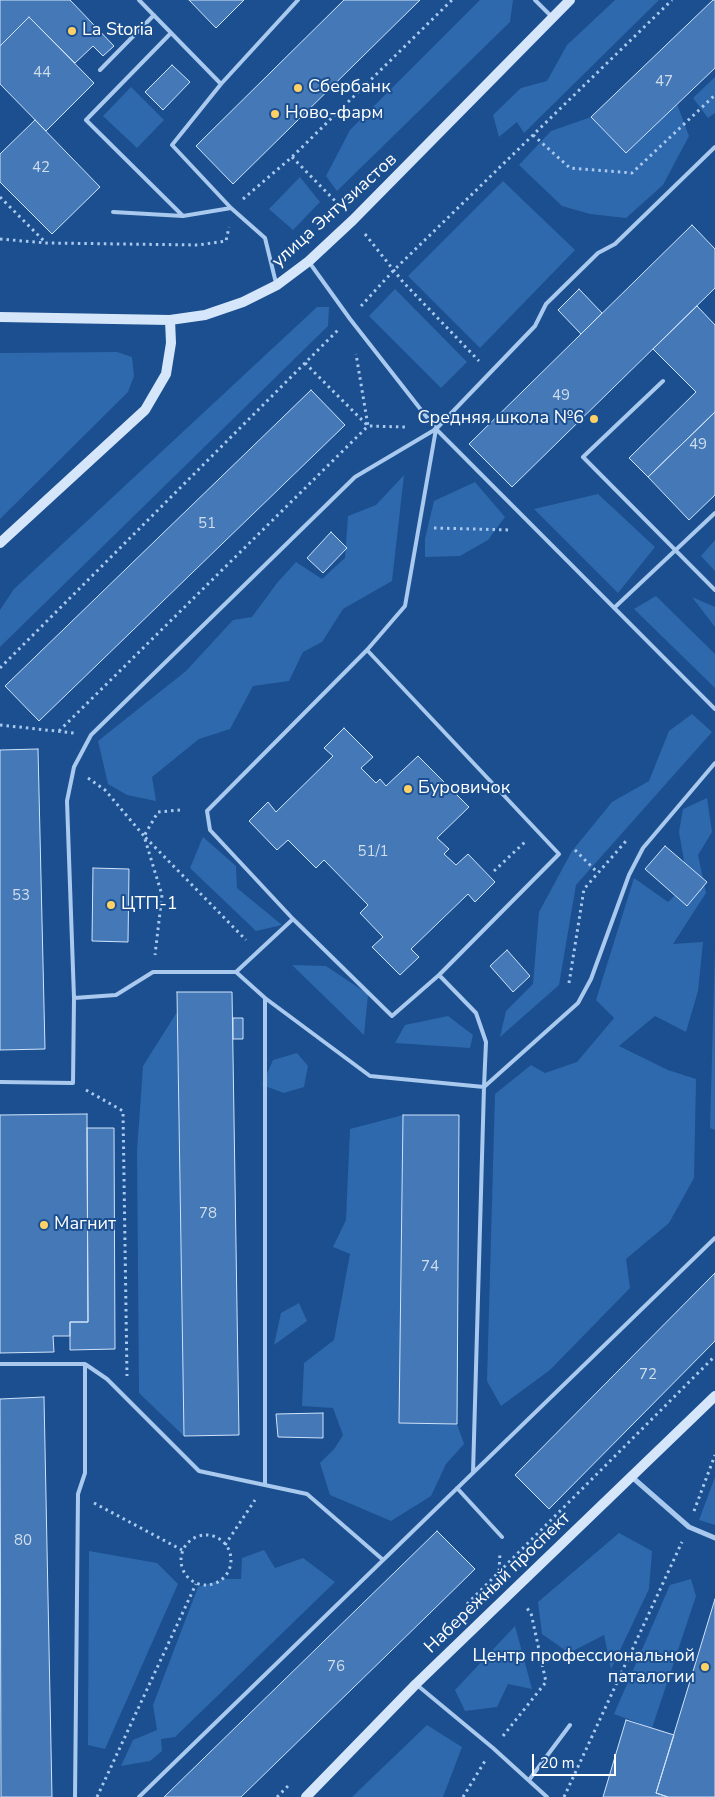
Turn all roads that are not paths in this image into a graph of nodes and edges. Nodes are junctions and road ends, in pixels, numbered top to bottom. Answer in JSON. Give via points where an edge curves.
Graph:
{"nodes":[{"id":1,"x":138,"y":0,"type":"edge"},
{"id":2,"x":298,"y":0,"type":"edge"},
{"id":3,"x":535,"y":0,"type":"edge"},
{"id":4,"x":570,"y":0,"type":"edge"},
{"id":5,"x":154,"y":15,"type":"junction"},
{"id":6,"x":553,"y":17,"type":"junction"},
{"id":7,"x":171,"y":33,"type":"junction"},
{"id":8,"x":100,"y":70,"type":"dead end"},
{"id":9,"x":221,"y":84,"type":"junction"},
{"id":10,"x":715,"y":147,"type":"edge"},
{"id":11,"x":232,"y":208,"type":"junction"},
{"id":12,"x":113,"y":212,"type":"dead end"},
{"id":13,"x":183,"y":216,"type":"junction"},
{"id":14,"x":309,"y":261,"type":"junction"},
{"id":15,"x":277,"y":285,"type":"junction"},
{"id":16,"x":0,"y":317,"type":"edge"},
{"id":17,"x":170,"y":320,"type":"junction"},
{"id":18,"x":662,"y":381,"type":"dead end"},
{"id":19,"x":436,"y":429,"type":"junction"},
{"id":20,"x":715,"y":513,"type":"edge"},
{"id":21,"x":0,"y":543,"type":"edge"},
{"id":22,"x":676,"y":550,"type":"junction"},
{"id":23,"x":715,"y":590,"type":"edge"},
{"id":24,"x":614,"y":608,"type":"junction"},
{"id":25,"x":367,"y":650,"type":"junction"},
{"id":26,"x":715,"y":709,"type":"edge"},
{"id":27,"x":715,"y":763,"type":"edge"},
{"id":28,"x":293,"y":919,"type":"junction"},
{"id":29,"x":236,"y":972,"type":"junction"},
{"id":30,"x":438,"y":974,"type":"junction"},
{"id":31,"x":74,"y":998,"type":"junction"},
{"id":32,"x":265,"y":998,"type":"junction"},
{"id":33,"x":0,"y":1082,"type":"edge"},
{"id":34,"x":484,"y":1087,"type":"junction"},
{"id":35,"x":715,"y":1238,"type":"edge"},
{"id":36,"x":0,"y":1364,"type":"edge"},
{"id":37,"x":85,"y":1364,"type":"junction"},
{"id":38,"x":715,"y":1396,"type":"edge"},
{"id":39,"x":473,"y":1473,"type":"junction"},
{"id":40,"x":632,"y":1477,"type":"junction"},
{"id":41,"x":265,"y":1485,"type":"junction"},
{"id":42,"x":457,"y":1488,"type":"junction"},
{"id":43,"x":502,"y":1537,"type":"road end"},
{"id":44,"x":715,"y":1538,"type":"edge"},
{"id":45,"x":382,"y":1559,"type":"junction"},
{"id":46,"x":416,"y":1684,"type":"junction"},
{"id":47,"x":570,"y":1725,"type":"dead end"},
{"id":48,"x":529,"y":1780,"type":"junction"},
{"id":49,"x":75,"y":1797,"type":"edge"},
{"id":50,"x":139,"y":1797,"type":"edge"},
{"id":51,"x":306,"y":1797,"type":"edge"},
{"id":52,"x":547,"y":1797,"type":"edge"}],
"edges":[{"from":1,"to":5,"type":"lane"},
{"from":2,"to":9,"type":"lane"},
{"from":3,"to":6,"type":"lane"},
{"from":4,"to":6,"type":"main road","name":"улица Энтузиастов"},
{"from":5,"to":7,"type":"lane"},
{"from":5,"to":8,"type":"lane"},
{"from":6,"to":14,"type":"main road","name":"улица Энтузиастов"},
{"from":7,"to":9,"type":"lane"},
{"from":7,"to":13,"type":"lane","via":[[86,120]]},
{"from":9,"to":11,"type":"lane","via":[[172,146]]},
{"from":10,"to":19,"type":"lane","via":[[615,244],[598,252],[546,304],[535,326]]},
{"from":11,"to":13,"type":"lane"},
{"from":11,"to":15,"type":"lane","via":[[265,238]]},
{"from":12,"to":13,"type":"lane"},
{"from":14,"to":15,"type":"main road","name":"улица Энтузиастов"},
{"from":14,"to":19,"type":"lane"},
{"from":15,"to":17,"type":"main road","name":"улица Энтузиастов","via":[[243,302],[205,315]]},
{"from":16,"to":17,"type":"main road","name":"улица Энтузиастов"},
{"from":17,"to":21,"type":"main road","via":[[171,343],[166,374],[145,410]]},
{"from":18,"to":22,"type":"lane","via":[[583,457]]},
{"from":19,"to":24,"type":"lane"},
{"from":19,"to":25,"type":"lane","via":[[405,606]]},
{"from":19,"to":31,"type":"lane","via":[[355,478],[90,735],[74,767],[67,802]]},
{"from":20,"to":22,"type":"lane"},
{"from":22,"to":23,"type":"lane"},
{"from":22,"to":24,"type":"lane"},
{"from":24,"to":26,"type":"lane"},
{"from":25,"to":28,"type":"lane","via":[[207,811],[210,830]]},
{"from":25,"to":30,"type":"lane","via":[[559,854]]},
{"from":27,"to":34,"type":"lane","via":[[643,848],[629,875],[591,980],[578,1003]]},
{"from":28,"to":29,"type":"lane"},
{"from":28,"to":30,"type":"lane","via":[[392,1016]]},
{"from":29,"to":31,"type":"lane","via":[[153,972],[116,995]]},
{"from":29,"to":32,"type":"lane"},
{"from":30,"to":34,"type":"lane","via":[[476,1014],[486,1042]]},
{"from":31,"to":33,"type":"lane","via":[[73,1083]]},
{"from":32,"to":34,"type":"lane","via":[[370,1076]]},
{"from":32,"to":41,"type":"lane"},
{"from":34,"to":39,"type":"lane"},
{"from":35,"to":39,"type":"lane"},
{"from":36,"to":37,"type":"lane"},
{"from":37,"to":41,"type":"lane","via":[[107,1379],[199,1471]]},
{"from":37,"to":49,"type":"lane","via":[[85,1473],[78,1494]]},
{"from":38,"to":40,"type":"main road","name":"Набережный проспект"},
{"from":39,"to":42,"type":"lane"},
{"from":40,"to":44,"type":"street","via":[[688,1527]]},
{"from":40,"to":46,"type":"main road","name":"Набережный проспект"},
{"from":41,"to":45,"type":"lane","via":[[307,1494]]},
{"from":42,"to":43,"type":"lane"},
{"from":42,"to":45,"type":"lane"},
{"from":45,"to":50,"type":"lane"},
{"from":46,"to":48,"type":"lane"},
{"from":46,"to":51,"type":"main road","name":"Набережный проспект"},
{"from":47,"to":48,"type":"lane"},
{"from":48,"to":52,"type":"lane"}]}
